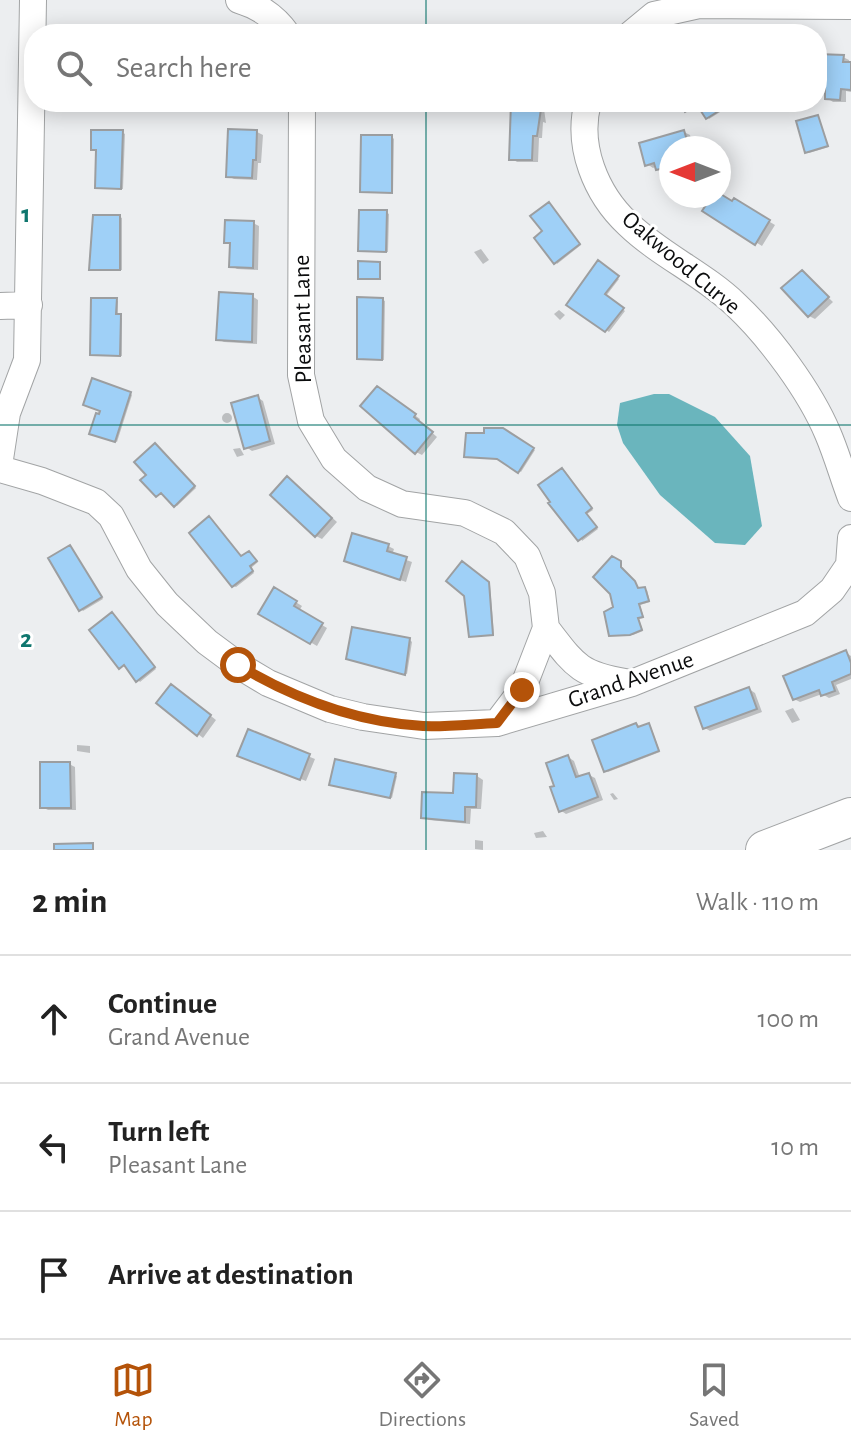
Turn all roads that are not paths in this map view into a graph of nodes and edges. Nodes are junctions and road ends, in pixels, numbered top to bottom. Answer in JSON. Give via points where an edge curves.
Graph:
{"nodes":[{"id":1,"x":33,"y":0,"type":"edge"},
{"id":2,"x":239,"y":0,"type":"edge"},
{"id":3,"x":851,"y":6,"type":"edge"},
{"id":4,"x":33,"y":24,"type":"edge"},
{"id":5,"x":279,"y":24,"type":"edge"},
{"id":6,"x":643,"y":24,"type":"edge"},
{"id":7,"x":32,"y":112,"type":"edge"},
{"id":8,"x":302,"y":112,"type":"edge"},
{"id":9,"x":585,"y":112,"type":"edge"},
{"id":10,"x":29,"y":305,"type":"junction"},
{"id":11,"x":0,"y":306,"type":"edge"},
{"id":12,"x":0,"y":459,"type":"edge"},
{"id":13,"x":0,"y":469,"type":"edge"},
{"id":14,"x":851,"y":498,"type":"edge"},
{"id":15,"x":851,"y":538,"type":"edge"},
{"id":16,"x":850,"y":566,"type":"edge"},
{"id":17,"x":546,"y":628,"type":"junction"},
{"id":18,"x":632,"y":683,"type":"junction"},
{"id":19,"x":497,"y":723,"type":"junction"},
{"id":20,"x":851,"y":817,"type":"edge"},
{"id":21,"x":765,"y":850,"type":"edge"}],
"edges":[{"from":1,"to":4,"type":"street"},
{"from":2,"to":5,"type":"street"},
{"from":3,"to":6,"type":"street","via":[[699,5],[654,15]]},
{"from":7,"to":10,"type":"street"},
{"from":8,"to":17,"type":"street","name":"Pleasant Lane","via":[[301,375],[311,421],[334,459],[367,488],[402,504],[465,513],[504,532],[527,556],[542,593]]},
{"from":9,"to":14,"type":"street","name":"Oakwood Curve","via":[[585,148],[595,181],[627,224],[736,304],[794,373],[827,432]]},
{"from":10,"to":11,"type":"street"},
{"from":10,"to":12,"type":"street","via":[[27,360],[7,413]]},
{"from":13,"to":19,"type":"street","name":"Grand Avenue","via":[[96,502],[111,516],[139,569],[167,604],[207,642],[268,683],[363,717],[424,726]]},
{"from":15,"to":16,"type":"street"},
{"from":16,"to":18,"type":"street","name":"Grand Avenue","via":[[805,613]]},
{"from":17,"to":18,"type":"street","via":[[572,663],[594,677]]},
{"from":17,"to":19,"type":"street","name":"Pleasant Lane","via":[[522,690]]},
{"from":18,"to":19,"type":"street","name":"Grand Avenue"},
{"from":20,"to":21,"type":"highway"}]}
